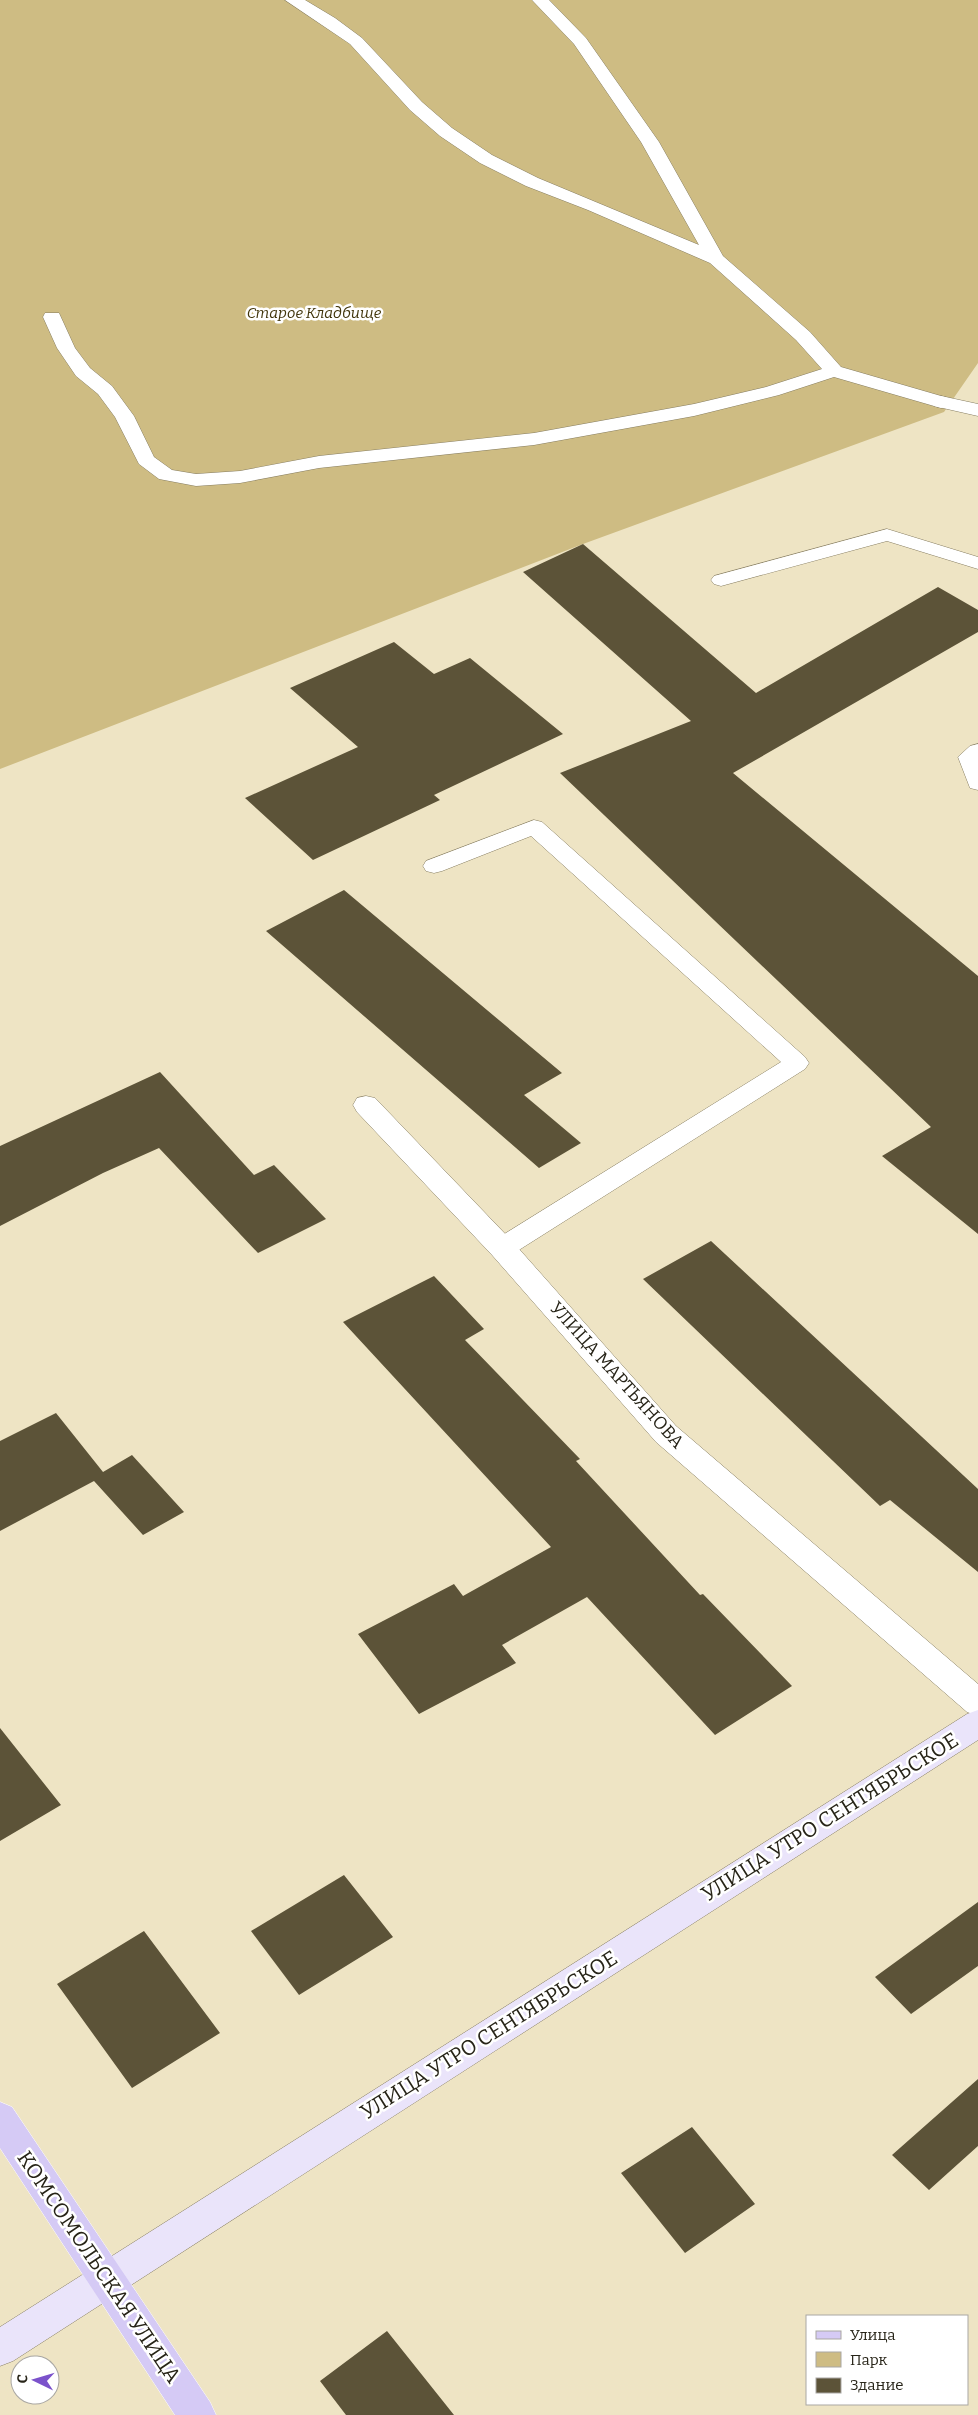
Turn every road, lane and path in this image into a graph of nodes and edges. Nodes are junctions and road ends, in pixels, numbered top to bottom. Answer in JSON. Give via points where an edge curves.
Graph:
{"nodes":[{"id":1,"x":294,"y":0,"type":"edge"},
{"id":2,"x":540,"y":0,"type":"edge"},
{"id":3,"x":716,"y":259,"type":"junction"},
{"id":4,"x":52,"y":317,"type":"dead end"},
{"id":5,"x":834,"y":371,"type":"junction"},
{"id":6,"x":941,"y":402,"type":"joint"},
{"id":7,"x":978,"y":410,"type":"edge"},
{"id":8,"x":978,"y":563,"type":"edge"},
{"id":9,"x":721,"y":580,"type":"dead end"},
{"id":10,"x":978,"y":751,"type":"edge"},
{"id":11,"x":978,"y":783,"type":"edge"},
{"id":12,"x":434,"y":866,"type":"dead end"},
{"id":13,"x":366,"y":1105,"type":"dead end"},
{"id":14,"x":502,"y":1248,"type":"junction"},
{"id":15,"x":978,"y":1704,"type":"edge"},
{"id":16,"x":978,"y":1723,"type":"edge"},
{"id":17,"x":0,"y":2118,"type":"edge"},
{"id":18,"x":106,"y":2278,"type":"junction"},
{"id":19,"x":0,"y":2348,"type":"edge"},
{"id":20,"x":197,"y":2415,"type":"edge"}],
"edges":[{"from":1,"to":3,"type":"lane","via":[[356,42],[416,106],[446,132],[486,159],[532,182]]},
{"from":2,"to":3,"type":"lane","via":[[580,41],[650,142]]},
{"from":3,"to":5,"type":"lane","via":[[803,336]]},
{"from":4,"to":5,"type":"lane","via":[[66,348],[83,372],[105,390],[124,416],[146,460],[166,475],[196,480],[240,477],[329,461],[534,440],[583,428],[694,410],[772,391]]},
{"from":5,"to":6,"type":"lane"},
{"from":6,"to":7,"type":"street"},
{"from":8,"to":9,"type":"lane","via":[[887,535]]},
{"from":10,"to":11,"type":"lane","via":[[969,757]]},
{"from":12,"to":14,"type":"lane","via":[[534,826],[797,1063]]},
{"from":13,"to":14,"type":"street","name":"УЛИЦА МАРТЬЯНОВА"},
{"from":14,"to":15,"type":"street","name":"УЛИЦА МАРТЬЯНОВА","via":[[666,1434]]},
{"from":16,"to":18,"type":"street","name":"УЛИЦА УТРО СЕНТЯБРЬСКОЕ"},
{"from":17,"to":18,"type":"main road","name":"КОМСОМОЛЬСКАЯ УЛИЦА"},
{"from":18,"to":19,"type":"street","name":"УЛИЦА УТРО СЕНТЯБРЬСКОЕ"},
{"from":18,"to":20,"type":"main road","name":"КОМСОМОЛЬСКАЯ УЛИЦА"}]}
